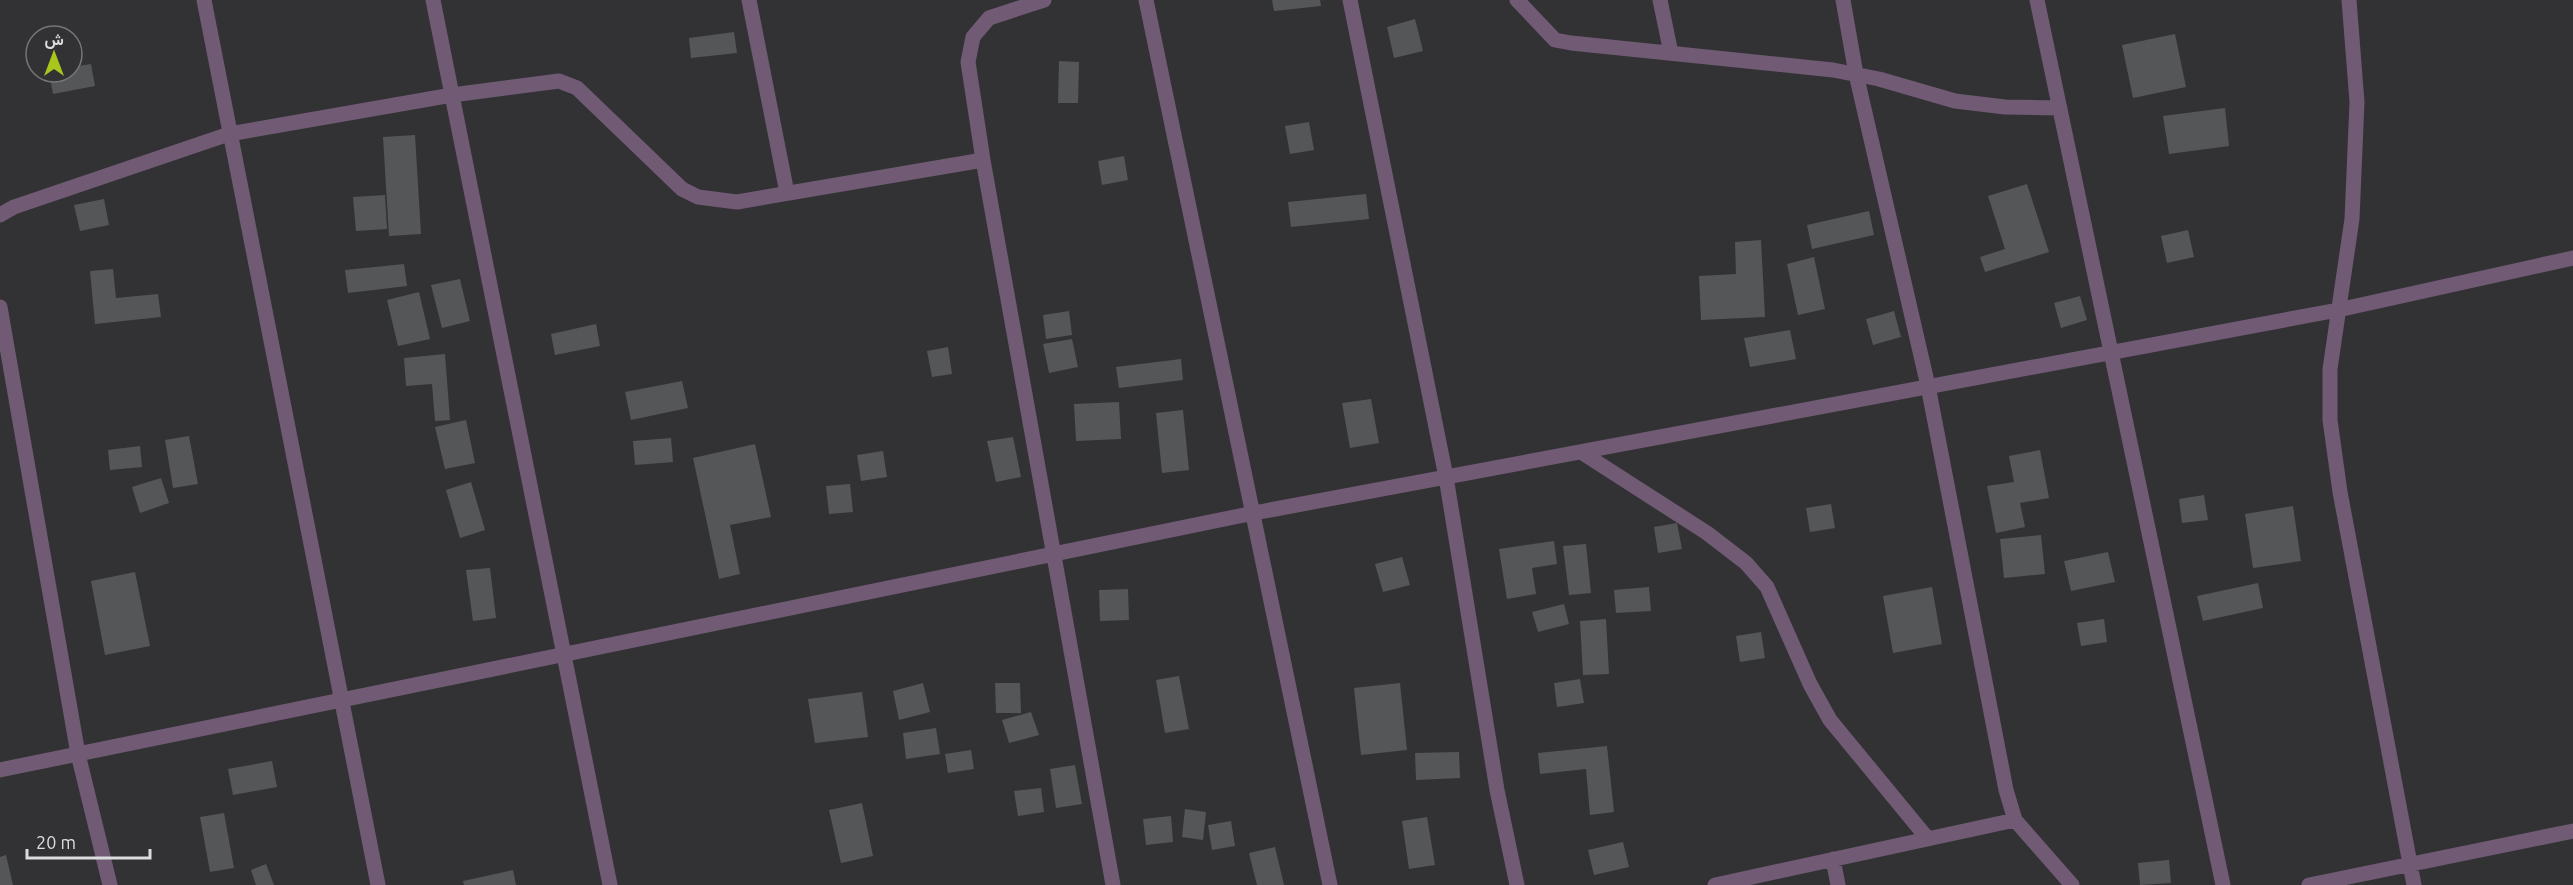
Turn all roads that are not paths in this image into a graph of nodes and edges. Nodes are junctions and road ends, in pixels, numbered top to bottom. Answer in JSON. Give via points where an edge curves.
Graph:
{"nodes":[{"id":1,"x":204,"y":0,"type":"edge"},
{"id":2,"x":433,"y":0,"type":"edge"},
{"id":3,"x":749,"y":0,"type":"edge"},
{"id":4,"x":1044,"y":0,"type":"edge"},
{"id":5,"x":1146,"y":0,"type":"edge"},
{"id":6,"x":1350,"y":0,"type":"edge"},
{"id":7,"x":1517,"y":0,"type":"edge"},
{"id":8,"x":1660,"y":0,"type":"edge"},
{"id":9,"x":1843,"y":0,"type":"edge"},
{"id":10,"x":2037,"y":0,"type":"edge"},
{"id":11,"x":2349,"y":0,"type":"edge"},
{"id":12,"x":1671,"y":53,"type":"junction"},
{"id":13,"x":1856,"y":74,"type":"junction"},
{"id":14,"x":452,"y":95,"type":"junction"},
{"id":15,"x":2060,"y":108,"type":"junction"},
{"id":16,"x":230,"y":134,"type":"junction"},
{"id":17,"x":983,"y":160,"type":"junction"},
{"id":18,"x":787,"y":193,"type":"junction"},
{"id":19,"x":0,"y":215,"type":"edge"},
{"id":20,"x":2573,"y":258,"type":"edge"},
{"id":21,"x":0,"y":307,"type":"edge"},
{"id":22,"x":2338,"y":310,"type":"junction"},
{"id":23,"x":2111,"y":352,"type":"junction"},
{"id":24,"x":1928,"y":386,"type":"junction"},
{"id":25,"x":1581,"y":452,"type":"junction"},
{"id":26,"x":1446,"y":477,"type":"junction"},
{"id":27,"x":1254,"y":513,"type":"junction"},
{"id":28,"x":1054,"y":554,"type":"junction"},
{"id":29,"x":563,"y":654,"type":"junction"},
{"id":30,"x":340,"y":700,"type":"junction"},
{"id":31,"x":78,"y":754,"type":"junction"},
{"id":32,"x":0,"y":770,"type":"edge"},
{"id":33,"x":2015,"y":820,"type":"junction"},
{"id":34,"x":2573,"y":831,"type":"edge"},
{"id":35,"x":1928,"y":839,"type":"junction"},
{"id":36,"x":1833,"y":859,"type":"junction"},
{"id":37,"x":2410,"y":863,"type":"junction"},
{"id":38,"x":110,"y":885,"type":"edge"},
{"id":39,"x":378,"y":885,"type":"edge"},
{"id":40,"x":610,"y":885,"type":"edge"},
{"id":41,"x":1113,"y":885,"type":"edge"},
{"id":42,"x":1330,"y":885,"type":"edge"},
{"id":43,"x":1517,"y":885,"type":"edge"},
{"id":44,"x":1715,"y":885,"type":"edge"},
{"id":45,"x":1838,"y":885,"type":"edge"},
{"id":46,"x":2072,"y":885,"type":"edge"},
{"id":47,"x":2223,"y":885,"type":"edge"},
{"id":48,"x":2309,"y":885,"type":"edge"},
{"id":49,"x":2414,"y":885,"type":"edge"}],
"edges":[{"from":1,"to":16,"type":"street"},
{"from":2,"to":14,"type":"street"},
{"from":3,"to":18,"type":"street"},
{"from":4,"to":17,"type":"street","via":[[989,18],[973,37],[968,62]]},
{"from":5,"to":27,"type":"street"},
{"from":6,"to":26,"type":"street"},
{"from":7,"to":12,"type":"street","via":[[1555,40]]},
{"from":8,"to":12,"type":"street"},
{"from":9,"to":13,"type":"street"},
{"from":10,"to":15,"type":"street"},
{"from":11,"to":22,"type":"street","via":[[2357,102],[2352,219]]},
{"from":12,"to":13,"type":"street"},
{"from":13,"to":15,"type":"street","via":[[1955,101]]},
{"from":13,"to":24,"type":"street"},
{"from":14,"to":16,"type":"street"},
{"from":14,"to":18,"type":"street","via":[[560,81],[577,88],[682,189],[698,197],[737,202]]},
{"from":14,"to":29,"type":"street"},
{"from":15,"to":23,"type":"street"},
{"from":16,"to":19,"type":"street"},
{"from":16,"to":30,"type":"street"},
{"from":17,"to":18,"type":"street"},
{"from":17,"to":28,"type":"street"},
{"from":20,"to":22,"type":"street"},
{"from":21,"to":31,"type":"street"},
{"from":22,"to":23,"type":"street"},
{"from":22,"to":37,"type":"street","via":[[2330,369],[2330,420]]},
{"from":23,"to":24,"type":"street"},
{"from":23,"to":47,"type":"street"},
{"from":24,"to":25,"type":"street"},
{"from":24,"to":33,"type":"street"},
{"from":25,"to":26,"type":"street"},
{"from":25,"to":35,"type":"street","via":[[1707,533],[1746,564],[1767,587],[1830,720]]},
{"from":26,"to":27,"type":"street"},
{"from":26,"to":43,"type":"street","via":[[1497,790]]},
{"from":27,"to":28,"type":"street"},
{"from":27,"to":42,"type":"street"},
{"from":28,"to":29,"type":"street"},
{"from":28,"to":41,"type":"street"},
{"from":29,"to":30,"type":"street"},
{"from":29,"to":40,"type":"street"},
{"from":30,"to":31,"type":"street"},
{"from":30,"to":39,"type":"street"},
{"from":31,"to":32,"type":"street"},
{"from":31,"to":38,"type":"street"},
{"from":33,"to":35,"type":"street"},
{"from":33,"to":46,"type":"street"},
{"from":34,"to":37,"type":"street"},
{"from":35,"to":36,"type":"street"},
{"from":36,"to":44,"type":"street"},
{"from":36,"to":45,"type":"street"},
{"from":37,"to":48,"type":"street"},
{"from":37,"to":49,"type":"street"}]}
